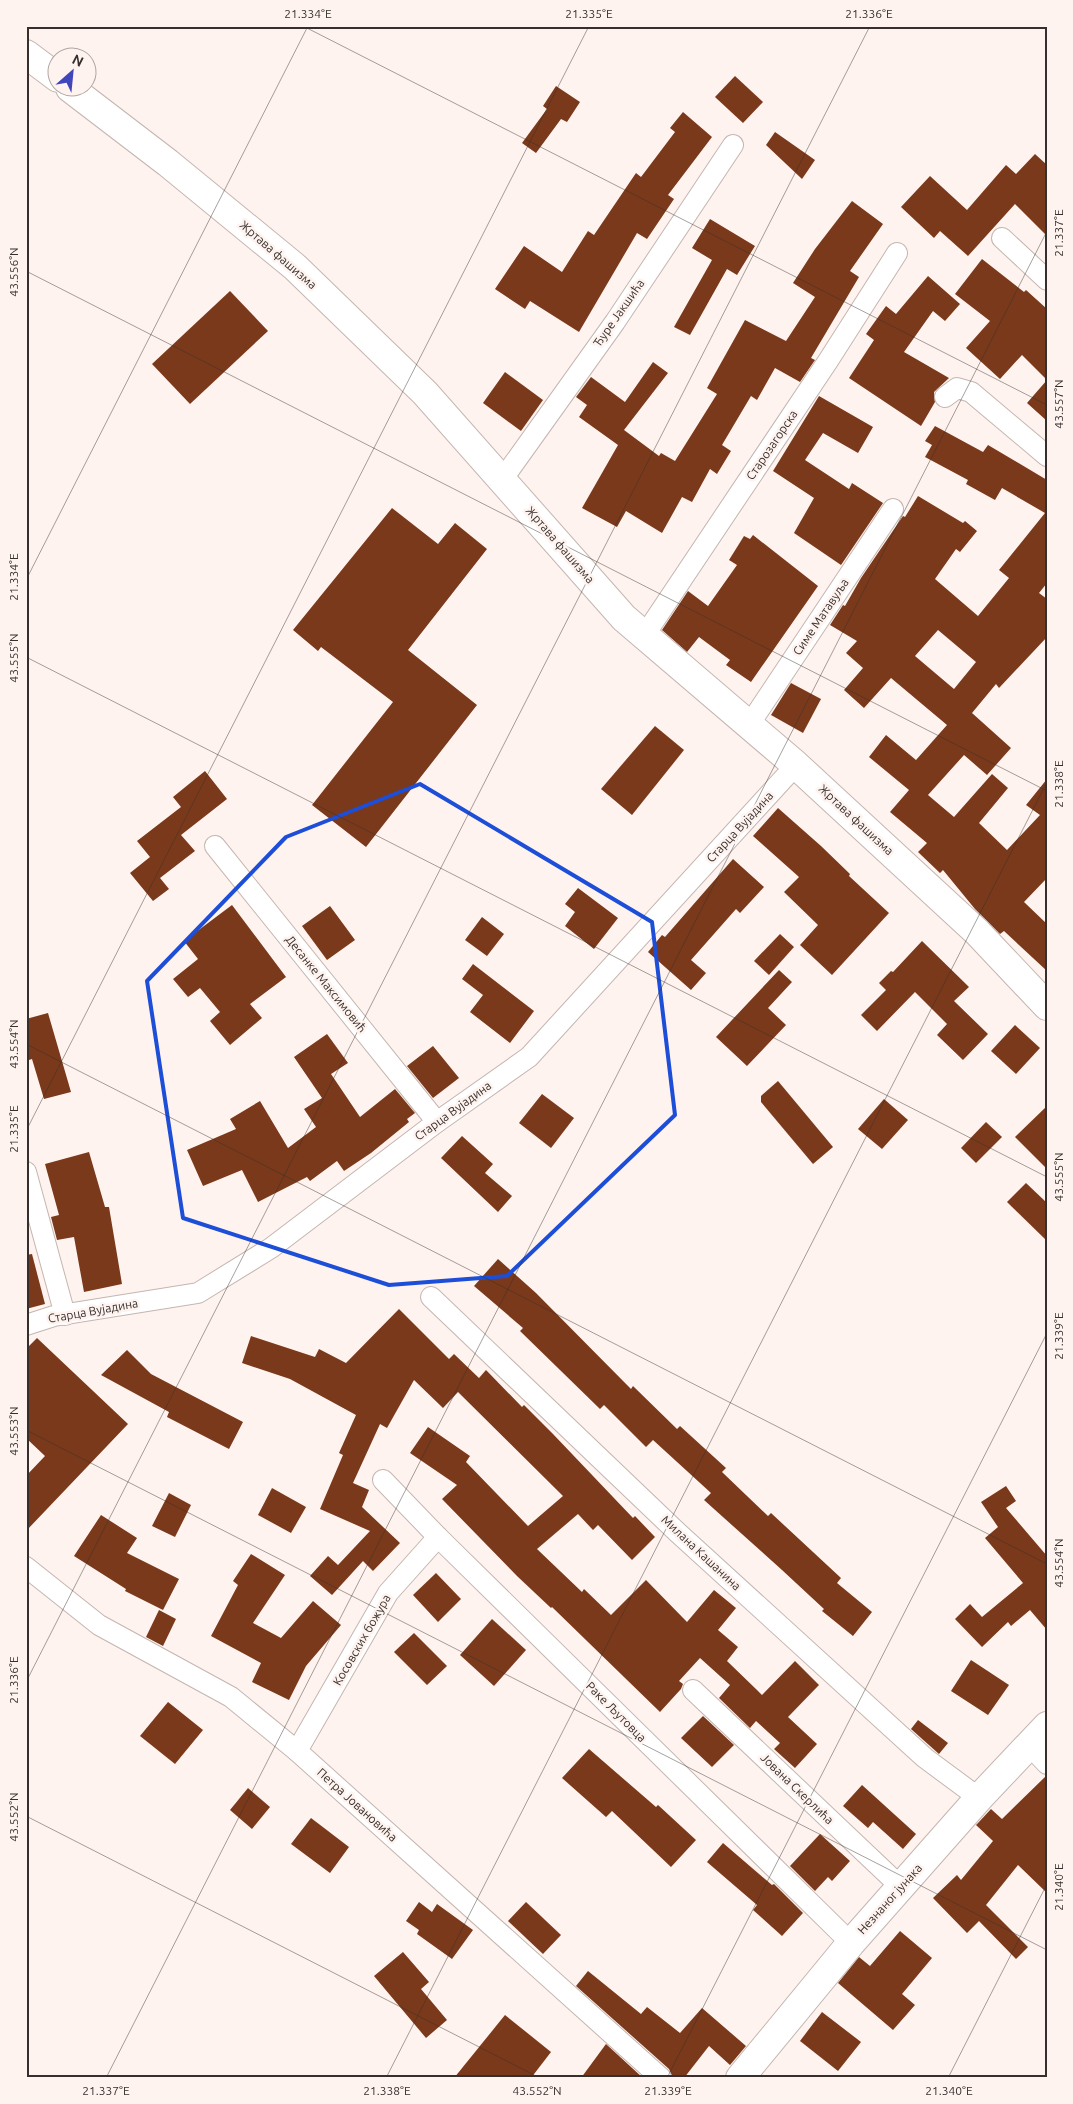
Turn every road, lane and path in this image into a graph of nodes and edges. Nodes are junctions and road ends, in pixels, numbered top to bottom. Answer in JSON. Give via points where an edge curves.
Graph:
{"nodes":[{"id":1,"x":26,"y":54,"type":"edge"},
{"id":2,"x":48,"y":70,"type":"edge"},
{"id":3,"x":83,"y":98,"type":"edge"},
{"id":4,"x":733,"y":145,"type":"dead end"},
{"id":5,"x":1002,"y":238,"type":"dead end"},
{"id":6,"x":897,"y":252,"type":"dead end"},
{"id":7,"x":1047,"y":280,"type":"edge"},
{"id":8,"x":945,"y":397,"type":"dead end"},
{"id":9,"x":1047,"y":456,"type":"edge"},
{"id":10,"x":502,"y":480,"type":"junction"},
{"id":11,"x":893,"y":509,"type":"dead end"},
{"id":12,"x":644,"y":636,"type":"junction"},
{"id":13,"x":750,"y":725,"type":"junction"},
{"id":14,"x":796,"y":765,"type":"junction"},
{"id":15,"x":215,"y":846,"type":"dead end"},
{"id":16,"x":1047,"y":1006,"type":"edge"},
{"id":17,"x":437,"y":1122,"type":"junction"},
{"id":18,"x":26,"y":1172,"type":"edge"},
{"id":19,"x":431,"y":1297,"type":"dead end"},
{"id":20,"x":65,"y":1315,"type":"junction"},
{"id":21,"x":26,"y":1324,"type":"edge"},
{"id":22,"x":383,"y":1480,"type":"dead end"},
{"id":23,"x":438,"y":1537,"type":"junction"},
{"id":24,"x":26,"y":1567,"type":"edge"},
{"id":25,"x":692,"y":1690,"type":"dead end"},
{"id":26,"x":1047,"y":1726,"type":"edge"},
{"id":27,"x":297,"y":1751,"type":"junction"},
{"id":28,"x":1038,"y":1754,"type":"edge"},
{"id":29,"x":980,"y":1798,"type":"junction"},
{"id":30,"x":901,"y":1888,"type":"junction"},
{"id":31,"x":851,"y":1943,"type":"junction"},
{"id":32,"x":661,"y":2078,"type":"edge"},
{"id":33,"x":740,"y":2078,"type":"edge"}],
"edges":[{"from":1,"to":2,"type":"street"},
{"from":3,"to":10,"type":"street","name":"Жртава фашизма","via":[[294,267],[425,393]]},
{"from":4,"to":10,"type":"street","name":"Ђуре Јакшића","via":[[614,322]]},
{"from":5,"to":7,"type":"street"},
{"from":6,"to":12,"type":"street","name":"Старозагорска","via":[[823,369]]},
{"from":8,"to":9,"type":"street","via":[[957,388],[971,392]]},
{"from":10,"to":12,"type":"street","name":"Жртава фашизма","via":[[624,618]]},
{"from":11,"to":13,"type":"street","name":"Симе Матавуља"},
{"from":12,"to":13,"type":"street","name":"Жртава фашизма"},
{"from":13,"to":14,"type":"street","name":"Жртава фашизма"},
{"from":14,"to":16,"type":"street","name":"Жртава фашизма","via":[[977,932]]},
{"from":14,"to":17,"type":"street","name":"Старца Вујадина","via":[[529,1057]]},
{"from":15,"to":17,"type":"street","name":"Десанке Максимовић"},
{"from":17,"to":20,"type":"street","name":"Старца Вујадина","via":[[272,1248],[198,1293]]},
{"from":18,"to":20,"type":"street"},
{"from":19,"to":29,"type":"street","name":"Милана Кашанина","via":[[676,1531],[925,1758]]},
{"from":20,"to":21,"type":"street","name":"Старца Вујадина"},
{"from":22,"to":23,"type":"street","name":"Раке Љутовца"},
{"from":23,"to":27,"type":"street","name":"Косовских божура","via":[[388,1593]]},
{"from":23,"to":31,"type":"street","name":"Раке Љутовца"},
{"from":24,"to":27,"type":"street","name":"Петра Јовановића","via":[[99,1625],[232,1697]]},
{"from":25,"to":30,"type":"street","name":"Јована Скерлића"},
{"from":26,"to":28,"type":"street","name":"Незнаног јунака"},
{"from":27,"to":32,"type":"street","name":"Петра Јовановића"},
{"from":28,"to":29,"type":"street","name":"Незнаног јунака"},
{"from":29,"to":30,"type":"street","name":"Незнаног јунака"},
{"from":30,"to":31,"type":"street","name":"Незнаног јунака"},
{"from":31,"to":33,"type":"street","name":"Незнаног јунака"}]}
